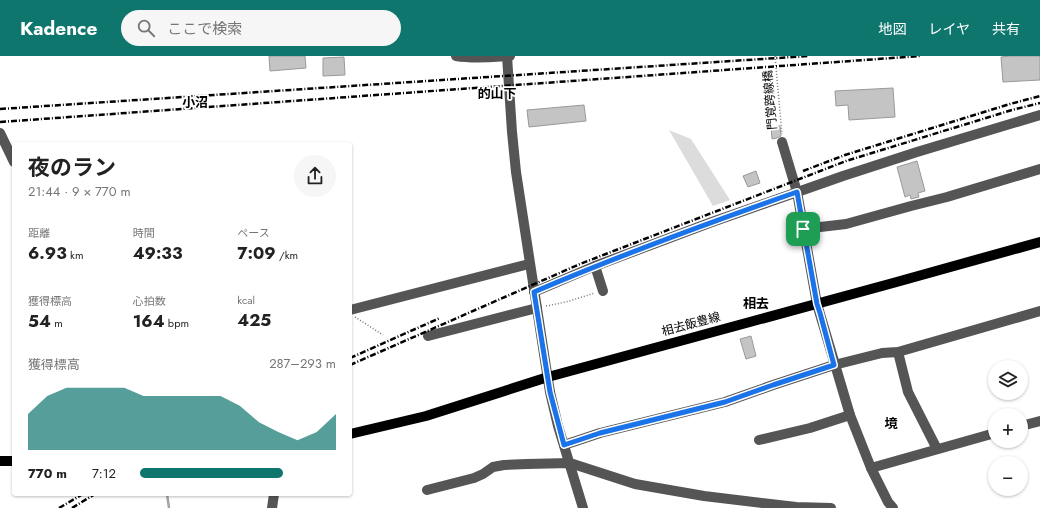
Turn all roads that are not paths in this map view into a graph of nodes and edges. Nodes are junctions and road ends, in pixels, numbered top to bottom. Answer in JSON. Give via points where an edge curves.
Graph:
{"nodes":[{"id":1,"x":456,"y":56,"type":"edge"},
{"id":2,"x":507,"y":56,"type":"edge"},
{"id":3,"x":510,"y":56,"type":"edge"},
{"id":4,"x":1040,"y":115,"type":"edge"},
{"id":5,"x":0,"y":133,"type":"edge"},
{"id":6,"x":782,"y":142,"type":"road end"},
{"id":7,"x":12,"y":158,"type":"edge"},
{"id":8,"x":1040,"y":169,"type":"edge"},
{"id":9,"x":797,"y":192,"type":"junction"},
{"id":10,"x":803,"y":229,"type":"junction"},
{"id":11,"x":1040,"y":242,"type":"edge"},
{"id":12,"x":530,"y":264,"type":"junction"},
{"id":13,"x":595,"y":266,"type":"junction"},
{"id":14,"x":602,"y":291,"type":"road end"},
{"id":15,"x":534,"y":292,"type":"junction"},
{"id":16,"x":817,"y":304,"type":"junction"},
{"id":17,"x":537,"y":308,"type":"junction"},
{"id":18,"x":352,"y":309,"type":"edge"},
{"id":19,"x":1040,"y":311,"type":"edge"},
{"id":20,"x":428,"y":336,"type":"dead end"},
{"id":21,"x":898,"y":352,"type":"junction"},
{"id":22,"x":834,"y":365,"type":"junction"},
{"id":23,"x":548,"y":377,"type":"junction"},
{"id":24,"x":850,"y":415,"type":"junction"},
{"id":25,"x":1040,"y":421,"type":"edge"},
{"id":26,"x":1028,"y":424,"type":"edge"},
{"id":27,"x":352,"y":434,"type":"edge"},
{"id":28,"x":988,"y":435,"type":"edge"},
{"id":29,"x":759,"y":440,"type":"dead end"},
{"id":30,"x":564,"y":445,"type":"junction"},
{"id":31,"x":937,"y":449,"type":"junction"},
{"id":32,"x":12,"y":461,"type":"edge"},
{"id":33,"x":0,"y":462,"type":"edge"},
{"id":34,"x":570,"y":463,"type":"junction"},
{"id":35,"x":871,"y":468,"type":"junction"},
{"id":36,"x":427,"y":490,"type":"dead end"},
{"id":37,"x":274,"y":496,"type":"edge"},
{"id":38,"x":888,"y":506,"type":"edge"},
{"id":39,"x":272,"y":508,"type":"edge"},
{"id":40,"x":583,"y":508,"type":"edge"},
{"id":41,"x":832,"y":508,"type":"edge"}],
"edges":[{"from":1,"to":3,"type":"street"},
{"from":2,"to":12,"type":"street","via":[[516,172]]},
{"from":4,"to":9,"type":"street"},
{"from":5,"to":7,"type":"street"},
{"from":6,"to":9,"type":"street"},
{"from":8,"to":10,"type":"street","via":[[846,224]]},
{"from":9,"to":10,"type":"street"},
{"from":9,"to":13,"type":"street"},
{"from":10,"to":16,"type":"street"},
{"from":11,"to":16,"type":"main road","name":"相去飯豊線"},
{"from":12,"to":15,"type":"street"},
{"from":12,"to":18,"type":"street"},
{"from":13,"to":14,"type":"street"},
{"from":13,"to":15,"type":"street"},
{"from":15,"to":17,"type":"street"},
{"from":16,"to":22,"type":"street"},
{"from":16,"to":23,"type":"main road","name":"相去飯豊線"},
{"from":17,"to":20,"type":"street"},
{"from":17,"to":23,"type":"street"},
{"from":19,"to":21,"type":"street"},
{"from":21,"to":22,"type":"street","via":[[882,353]]},
{"from":21,"to":31,"type":"street","via":[[908,392]]},
{"from":22,"to":24,"type":"street"},
{"from":22,"to":30,"type":"street","via":[[725,402],[600,433]]},
{"from":23,"to":27,"type":"main road","name":"相去飯豊線","via":[[426,416]]},
{"from":23,"to":30,"type":"street"},
{"from":24,"to":29,"type":"street"},
{"from":24,"to":35,"type":"street"},
{"from":25,"to":26,"type":"street"},
{"from":28,"to":31,"type":"street"},
{"from":30,"to":34,"type":"street"},
{"from":31,"to":35,"type":"street"},
{"from":32,"to":33,"type":"main road"},
{"from":34,"to":36,"type":"street","via":[[504,465],[474,478]]},
{"from":34,"to":40,"type":"street"},
{"from":34,"to":41,"type":"street","via":[[635,484],[704,496],[796,507]]},
{"from":35,"to":38,"type":"street"},
{"from":37,"to":39,"type":"street"}]}
